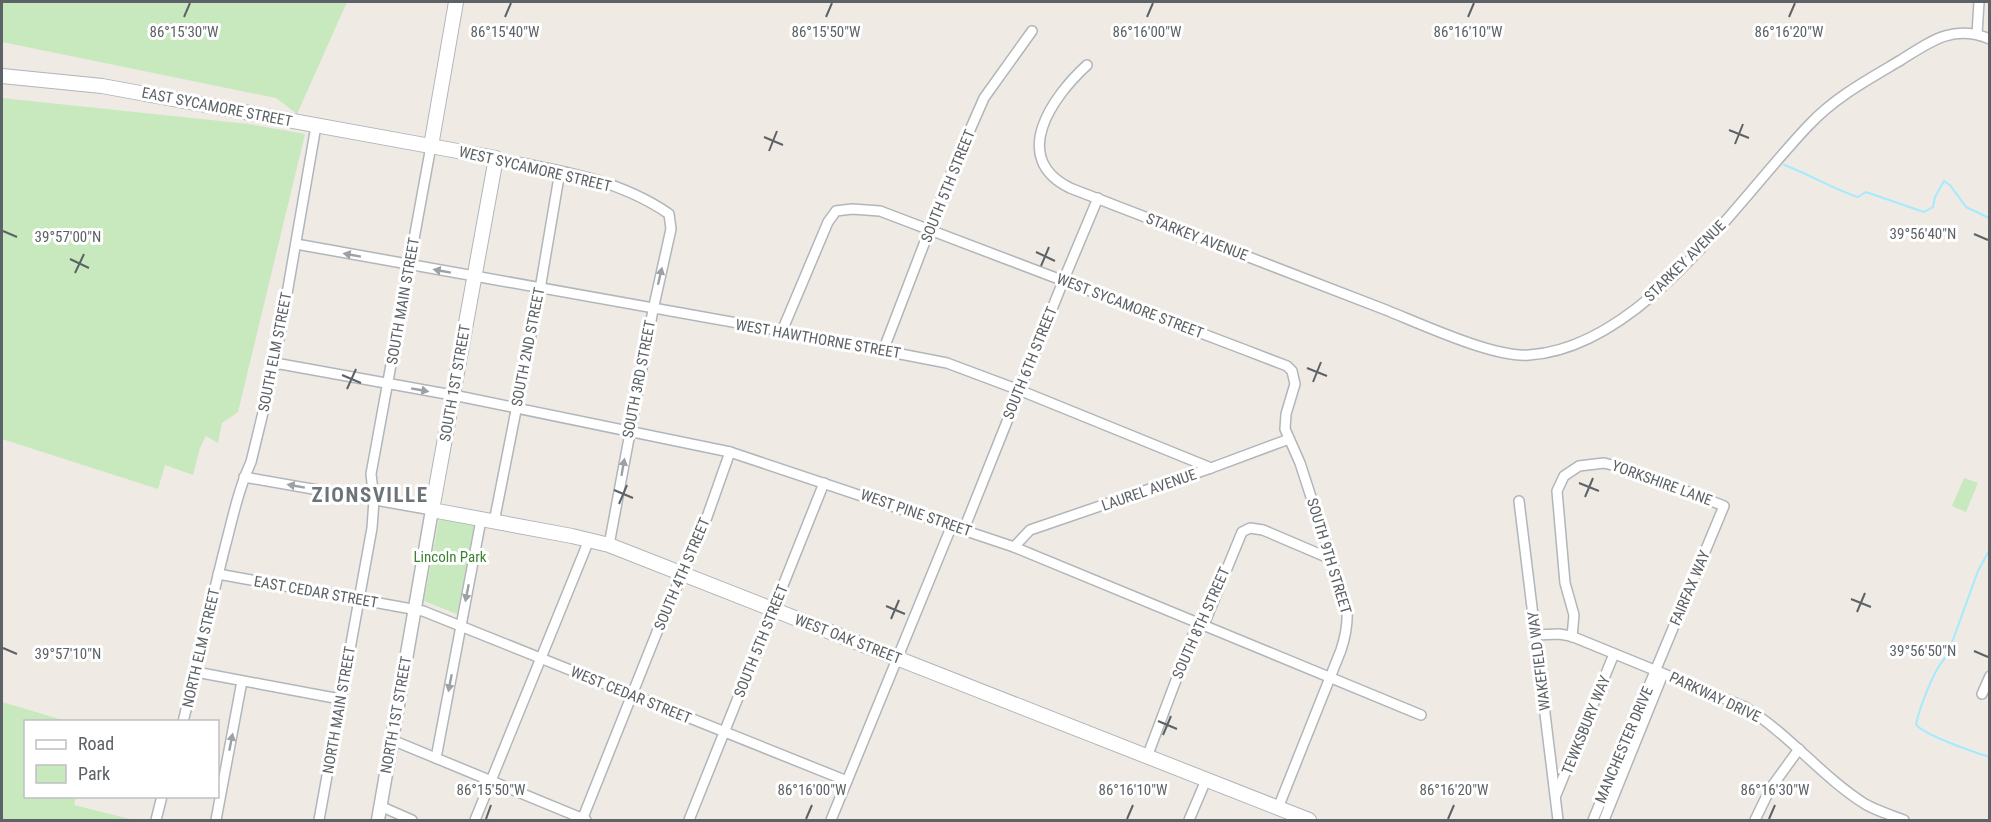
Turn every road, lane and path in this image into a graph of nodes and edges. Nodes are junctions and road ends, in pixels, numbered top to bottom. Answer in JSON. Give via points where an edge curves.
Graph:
{"nodes":[{"id":1,"x":456,"y":2,"type":"edge"},
{"id":2,"x":1979,"y":2,"type":"edge"},
{"id":3,"x":1032,"y":31,"type":"dead end"},
{"id":4,"x":1977,"y":34,"type":"junction"},
{"id":5,"x":1989,"y":39,"type":"edge"},
{"id":6,"x":1087,"y":65,"type":"dead end"},
{"id":7,"x":2,"y":76,"type":"edge"},
{"id":8,"x":316,"y":126,"type":"junction"},
{"id":9,"x":431,"y":146,"type":"junction"},
{"id":10,"x":496,"y":158,"type":"junction"},
{"id":11,"x":560,"y":171,"type":"junction"},
{"id":12,"x":1098,"y":198,"type":"junction"},
{"id":13,"x":669,"y":214,"type":"joint"},
{"id":14,"x":930,"y":228,"type":"junction"},
{"id":15,"x":296,"y":244,"type":"junction"},
{"id":16,"x":409,"y":265,"type":"junction"},
{"id":17,"x":474,"y":277,"type":"junction"},
{"id":18,"x":1064,"y":279,"type":"junction"},
{"id":19,"x":540,"y":289,"type":"junction"},
{"id":20,"x":652,"y":310,"type":"junction"},
{"id":21,"x":782,"y":332,"type":"junction"},
{"id":22,"x":883,"y":351,"type":"junction"},
{"id":23,"x":275,"y":363,"type":"junction"},
{"id":24,"x":388,"y":384,"type":"junction"},
{"id":25,"x":1019,"y":390,"type":"junction"},
{"id":26,"x":453,"y":395,"type":"junction"},
{"id":27,"x":516,"y":408,"type":"junction"},
{"id":28,"x":629,"y":430,"type":"junction"},
{"id":29,"x":1289,"y":439,"type":"junction"},
{"id":30,"x":730,"y":453,"type":"junction"},
{"id":31,"x":1211,"y":468,"type":"junction"},
{"id":32,"x":244,"y":477,"type":"junction"},
{"id":33,"x":824,"y":483,"type":"junction"},
{"id":34,"x":375,"y":500,"type":"junction"},
{"id":35,"x":1519,"y":501,"type":"dead end"},
{"id":36,"x":1724,"y":506,"type":"joint"},
{"id":37,"x":432,"y":510,"type":"junction"},
{"id":38,"x":488,"y":521,"type":"junction"},
{"id":39,"x":952,"y":525,"type":"junction"},
{"id":40,"x":964,"y":529,"type":"junction"},
{"id":41,"x":589,"y":540,"type":"junction"},
{"id":42,"x":609,"y":545,"type":"junction"},
{"id":43,"x":1014,"y":547,"type":"junction"},
{"id":44,"x":1331,"y":559,"type":"junction"},
{"id":45,"x":218,"y":574,"type":"junction"},
{"id":46,"x":682,"y":574,"type":"junction"},
{"id":47,"x":359,"y":600,"type":"junction"},
{"id":48,"x":414,"y":609,"type":"junction"},
{"id":49,"x":773,"y":610,"type":"junction"},
{"id":50,"x":461,"y":625,"type":"junction"},
{"id":51,"x":1202,"y":626,"type":"junction"},
{"id":52,"x":1535,"y":635,"type":"junction"},
{"id":53,"x":1572,"y":637,"type":"junction"},
{"id":54,"x":1614,"y":654,"type":"junction"},
{"id":55,"x":542,"y":658,"type":"junction"},
{"id":56,"x":898,"y":658,"type":"junction"},
{"id":57,"x":195,"y":672,"type":"junction"},
{"id":58,"x":1659,"y":672,"type":"junction"},
{"id":59,"x":1989,"y":676,"type":"edge"},
{"id":60,"x":1330,"y":677,"type":"junction"},
{"id":61,"x":242,"y":681,"type":"junction"},
{"id":62,"x":1982,"y":693,"type":"dead end"},
{"id":63,"x":633,"y":696,"type":"junction"},
{"id":64,"x":340,"y":699,"type":"junction"},
{"id":65,"x":1421,"y":714,"type":"dead end"},
{"id":66,"x":183,"y":720,"type":"edge"},
{"id":67,"x":724,"y":733,"type":"junction"},
{"id":68,"x":392,"y":740,"type":"junction"},
{"id":69,"x":1799,"y":749,"type":"junction"},
{"id":70,"x":1147,"y":757,"type":"junction"},
{"id":71,"x":436,"y":758,"type":"junction"},
{"id":72,"x":1206,"y":780,"type":"junction"},
{"id":73,"x":847,"y":781,"type":"junction"},
{"id":74,"x":491,"y":782,"type":"junction"},
{"id":75,"x":1556,"y":795,"type":"junction"},
{"id":76,"x":162,"y":798,"type":"edge"},
{"id":77,"x":381,"y":806,"type":"junction"},
{"id":78,"x":1278,"y":808,"type":"junction"},
{"id":79,"x":156,"y":820,"type":"edge"},
{"id":80,"x":216,"y":820,"type":"edge"},
{"id":81,"x":319,"y":820,"type":"edge"},
{"id":82,"x":378,"y":820,"type":"edge"},
{"id":83,"x":412,"y":820,"type":"edge"},
{"id":84,"x":475,"y":820,"type":"edge"},
{"id":85,"x":584,"y":820,"type":"edge"},
{"id":86,"x":689,"y":820,"type":"edge"},
{"id":87,"x":831,"y":820,"type":"edge"},
{"id":88,"x":1189,"y":820,"type":"edge"},
{"id":89,"x":1309,"y":820,"type":"edge"},
{"id":90,"x":1558,"y":820,"type":"edge"},
{"id":91,"x":1593,"y":820,"type":"edge"},
{"id":92,"x":1604,"y":820,"type":"edge"},
{"id":93,"x":1755,"y":820,"type":"edge"},
{"id":94,"x":1904,"y":820,"type":"edge"}],
"edges":[{"from":1,"to":9,"type":"main road","name":"SOUTH MAIN STREET"},
{"from":2,"to":4,"type":"street"},
{"from":3,"to":14,"type":"street","name":"SOUTH 5TH STREET","via":[[984,98]]},
{"from":4,"to":5,"type":"street","name":"STARKEY AVENUE"},
{"from":4,"to":12,"type":"street","name":"STARKEY AVENUE","via":[[1954,33],[1928,43],[1846,93],[1809,124],[1734,211],[1643,303],[1605,330],[1573,345],[1539,354],[1517,355],[1475,344]]},
{"from":6,"to":12,"type":"street","name":"STARKEY AVENUE","via":[[1068,82],[1044,121],[1039,153],[1051,176]]},
{"from":7,"to":8,"type":"main road","name":"EAST SYCAMORE STREET","via":[[102,86]]},
{"from":8,"to":9,"type":"main road","name":"EAST SYCAMORE STREET"},
{"from":8,"to":15,"type":"street","name":"SOUTH ELM STREET"},
{"from":9,"to":10,"type":"main road","name":"WEST SYCAMORE STREET"},
{"from":9,"to":16,"type":"street","name":"SOUTH MAIN STREET"},
{"from":10,"to":11,"type":"street","name":"WEST SYCAMORE STREET"},
{"from":10,"to":17,"type":"main road","name":"SOUTH 1ST STREET"},
{"from":11,"to":13,"type":"street","name":"WEST SYCAMORE STREET","via":[[602,180]]},
{"from":11,"to":19,"type":"street","name":"SOUTH 2ND STREET"},
{"from":12,"to":18,"type":"street","name":"SOUTH 6TH STREET"},
{"from":20,"to":13,"type":"street","name":"SOUTH 3RD STREET","one_way":true,"via":[[671,229]]},
{"from":14,"to":18,"type":"street","name":"WEST SYCAMORE STREET"},
{"from":14,"to":21,"type":"street","name":"WEST SYCAMORE STREET","via":[[880,211],[836,211]]},
{"from":14,"to":22,"type":"street","name":"SOUTH 5TH STREET"},
{"from":16,"to":15,"type":"street","name":"WEST HAWTHORNE STREET","one_way":true},
{"from":15,"to":23,"type":"street","name":"SOUTH ELM STREET"},
{"from":17,"to":16,"type":"street","name":"WEST HAWTHORNE STREET","one_way":true},
{"from":16,"to":24,"type":"street","name":"SOUTH MAIN STREET"},
{"from":17,"to":19,"type":"street","name":"WEST HAWTHORNE STREET"},
{"from":17,"to":26,"type":"main road","name":"SOUTH 1ST STREET"},
{"from":18,"to":25,"type":"street","name":"SOUTH 6TH STREET"},
{"from":18,"to":29,"type":"street","name":"WEST SYCAMORE STREET","via":[[1287,366],[1295,379],[1285,421]]},
{"from":19,"to":20,"type":"street","name":"WEST HAWTHORNE STREET"},
{"from":19,"to":27,"type":"street","name":"SOUTH 2ND STREET"},
{"from":20,"to":21,"type":"street","name":"WEST HAWTHORNE STREET"},
{"from":20,"to":28,"type":"street","name":"SOUTH 3RD STREET"},
{"from":21,"to":22,"type":"street","name":"WEST HAWTHORNE STREET"},
{"from":22,"to":25,"type":"street","name":"WEST HAWTHORNE STREET","via":[[947,363]]},
{"from":23,"to":24,"type":"street","name":"WEST PINE STREET"},
{"from":23,"to":32,"type":"street","name":"SOUTH ELM STREET"},
{"from":24,"to":26,"type":"street","name":"WEST PINE STREET","one_way":true},
{"from":24,"to":34,"type":"street","name":"SOUTH MAIN STREET","via":[[371,474]]},
{"from":25,"to":31,"type":"street","name":"WEST HAWTHORNE STREET"},
{"from":25,"to":40,"type":"street","name":"SOUTH 6TH STREET"},
{"from":26,"to":27,"type":"street","name":"WEST PINE STREET"},
{"from":26,"to":37,"type":"main road","name":"SOUTH 1ST STREET"},
{"from":27,"to":28,"type":"street","name":"WEST PINE STREET"},
{"from":27,"to":38,"type":"street","name":"SOUTH 2ND STREET"},
{"from":28,"to":30,"type":"street","name":"WEST PINE STREET"},
{"from":42,"to":28,"type":"street","name":"SOUTH 3RD STREET","one_way":true},
{"from":29,"to":31,"type":"street","name":"LAUREL AVENUE"},
{"from":29,"to":44,"type":"street","name":"SOUTH 9TH STREET"},
{"from":30,"to":33,"type":"street","name":"WEST PINE STREET"},
{"from":30,"to":46,"type":"street","name":"SOUTH 4TH STREET"},
{"from":31,"to":43,"type":"street","name":"LAUREL AVENUE","via":[[1030,530]]},
{"from":34,"to":32,"type":"street","name":"WEST OAK STREET","one_way":true},
{"from":32,"to":45,"type":"street","name":"SOUTH ELM STREET"},
{"from":33,"to":39,"type":"street","name":"WEST PINE STREET"},
{"from":33,"to":49,"type":"street","name":"SOUTH 5TH STREET"},
{"from":34,"to":37,"type":"street","name":"WEST OAK STREET"},
{"from":34,"to":47,"type":"street","name":"SOUTH MAIN STREET"},
{"from":35,"to":52,"type":"street","name":"WAKEFIELD WAY"},
{"from":36,"to":53,"type":"street","name":"YORKSHIRE LANE","via":[[1604,463],[1579,466],[1564,476],[1557,491],[1565,583],[1574,615]]},
{"from":36,"to":58,"type":"street","name":"FAIRFAX WAY"},
{"from":37,"to":38,"type":"main road","name":"WEST OAK STREET"},
{"from":37,"to":48,"type":"street","name":"SOUTH 1ST STREET"},
{"from":38,"to":41,"type":"main road","name":"WEST OAK STREET"},
{"from":38,"to":50,"type":"street","name":"SOUTH 2ND STREET","one_way":true},
{"from":39,"to":40,"type":"street","name":"WEST PINE STREET"},
{"from":39,"to":56,"type":"street"},
{"from":40,"to":43,"type":"street","name":"WEST PINE STREET"},
{"from":41,"to":42,"type":"main road","name":"WEST OAK STREET"},
{"from":41,"to":55,"type":"street"},
{"from":42,"to":46,"type":"main road","name":"WEST OAK STREET"},
{"from":43,"to":51,"type":"street","name":"WEST PINE STREET"},
{"from":44,"to":51,"type":"street","name":"SOUTH 8TH STREET","via":[[1263,530],[1250,528],[1242,532]]},
{"from":44,"to":60,"type":"street","name":"SOUTH 9TH STREET","via":[[1348,622]]},
{"from":45,"to":47,"type":"street","name":"EAST CEDAR STREET"},
{"from":45,"to":57,"type":"street","name":"NORTH ELM STREET"},
{"from":46,"to":49,"type":"main road","name":"WEST OAK STREET"},
{"from":46,"to":63,"type":"street","name":"SOUTH 4TH STREET"},
{"from":47,"to":48,"type":"street","name":"EAST CEDAR STREET"},
{"from":47,"to":64,"type":"street","name":"NORTH MAIN STREET"},
{"from":48,"to":50,"type":"street","name":"WEST CEDAR STREET"},
{"from":48,"to":68,"type":"street","name":"NORTH 1ST STREET"},
{"from":49,"to":56,"type":"main road","name":"WEST OAK STREET"},
{"from":49,"to":67,"type":"street","name":"SOUTH 5TH STREET"},
{"from":50,"to":55,"type":"street","name":"WEST CEDAR STREET"},
{"from":50,"to":71,"type":"street","name":"SOUTH 2ND STREET","one_way":true},
{"from":51,"to":60,"type":"street","name":"WEST PINE STREET"},
{"from":51,"to":70,"type":"street","name":"SOUTH 8TH STREET","via":[[1193,635]]},
{"from":52,"to":53,"type":"street","name":"PARKWAY DRIVE"},
{"from":52,"to":75,"type":"street","name":"WAKEFIELD WAY"},
{"from":53,"to":54,"type":"street","name":"PARKWAY DRIVE"},
{"from":54,"to":58,"type":"street","name":"PARKWAY DRIVE"},
{"from":54,"to":75,"type":"street","name":"TEWKSBURY WAY"},
{"from":55,"to":63,"type":"street","name":"WEST CEDAR STREET"},
{"from":55,"to":74,"type":"street"},
{"from":56,"to":70,"type":"main road","name":"WEST OAK STREET"},
{"from":56,"to":73,"type":"street"},
{"from":57,"to":61,"type":"street"},
{"from":57,"to":66,"type":"street","name":"NORTH ELM STREET"},
{"from":58,"to":69,"type":"street","name":"PARKWAY DRIVE","via":[[1745,707]]},
{"from":58,"to":91,"type":"street","name":"MANCHESTER DRIVE"},
{"from":58,"to":92,"type":"street","name":"MANCHESTER DRIVE"},
{"from":59,"to":62,"type":"street"},
{"from":60,"to":65,"type":"street","name":"WEST PINE STREET"},
{"from":60,"to":78,"type":"street","name":"SOUTH 9TH STREET"},
{"from":61,"to":64,"type":"street"},
{"from":80,"to":61,"type":"street","one_way":true},
{"from":63,"to":67,"type":"street","name":"WEST CEDAR STREET"},
{"from":63,"to":85,"type":"street","name":"SOUTH 4TH STREET"},
{"from":64,"to":81,"type":"street","name":"NORTH MAIN STREET"},
{"from":67,"to":73,"type":"street","name":"WEST CEDAR STREET"},
{"from":67,"to":86,"type":"street","name":"SOUTH 5TH STREET"},
{"from":68,"to":71,"type":"street"},
{"from":68,"to":77,"type":"street","name":"NORTH 1ST STREET"},
{"from":69,"to":93,"type":"street","via":[[1770,789]]},
{"from":69,"to":94,"type":"street","name":"PARKWAY DRIVE","via":[[1854,796]]},
{"from":70,"to":72,"type":"main road","name":"WEST OAK STREET"},
{"from":71,"to":74,"type":"street"},
{"from":72,"to":78,"type":"main road","name":"WEST OAK STREET"},
{"from":72,"to":88,"type":"street"},
{"from":73,"to":87,"type":"street"},
{"from":74,"to":84,"type":"street"},
{"from":74,"to":85,"type":"street"},
{"from":75,"to":90,"type":"street","name":"WAKEFIELD WAY"},
{"from":76,"to":79,"type":"street"},
{"from":77,"to":82,"type":"street","name":"NORTH 1ST STREET"},
{"from":77,"to":83,"type":"street"},
{"from":78,"to":89,"type":"main road","name":"WEST OAK STREET"}]}
